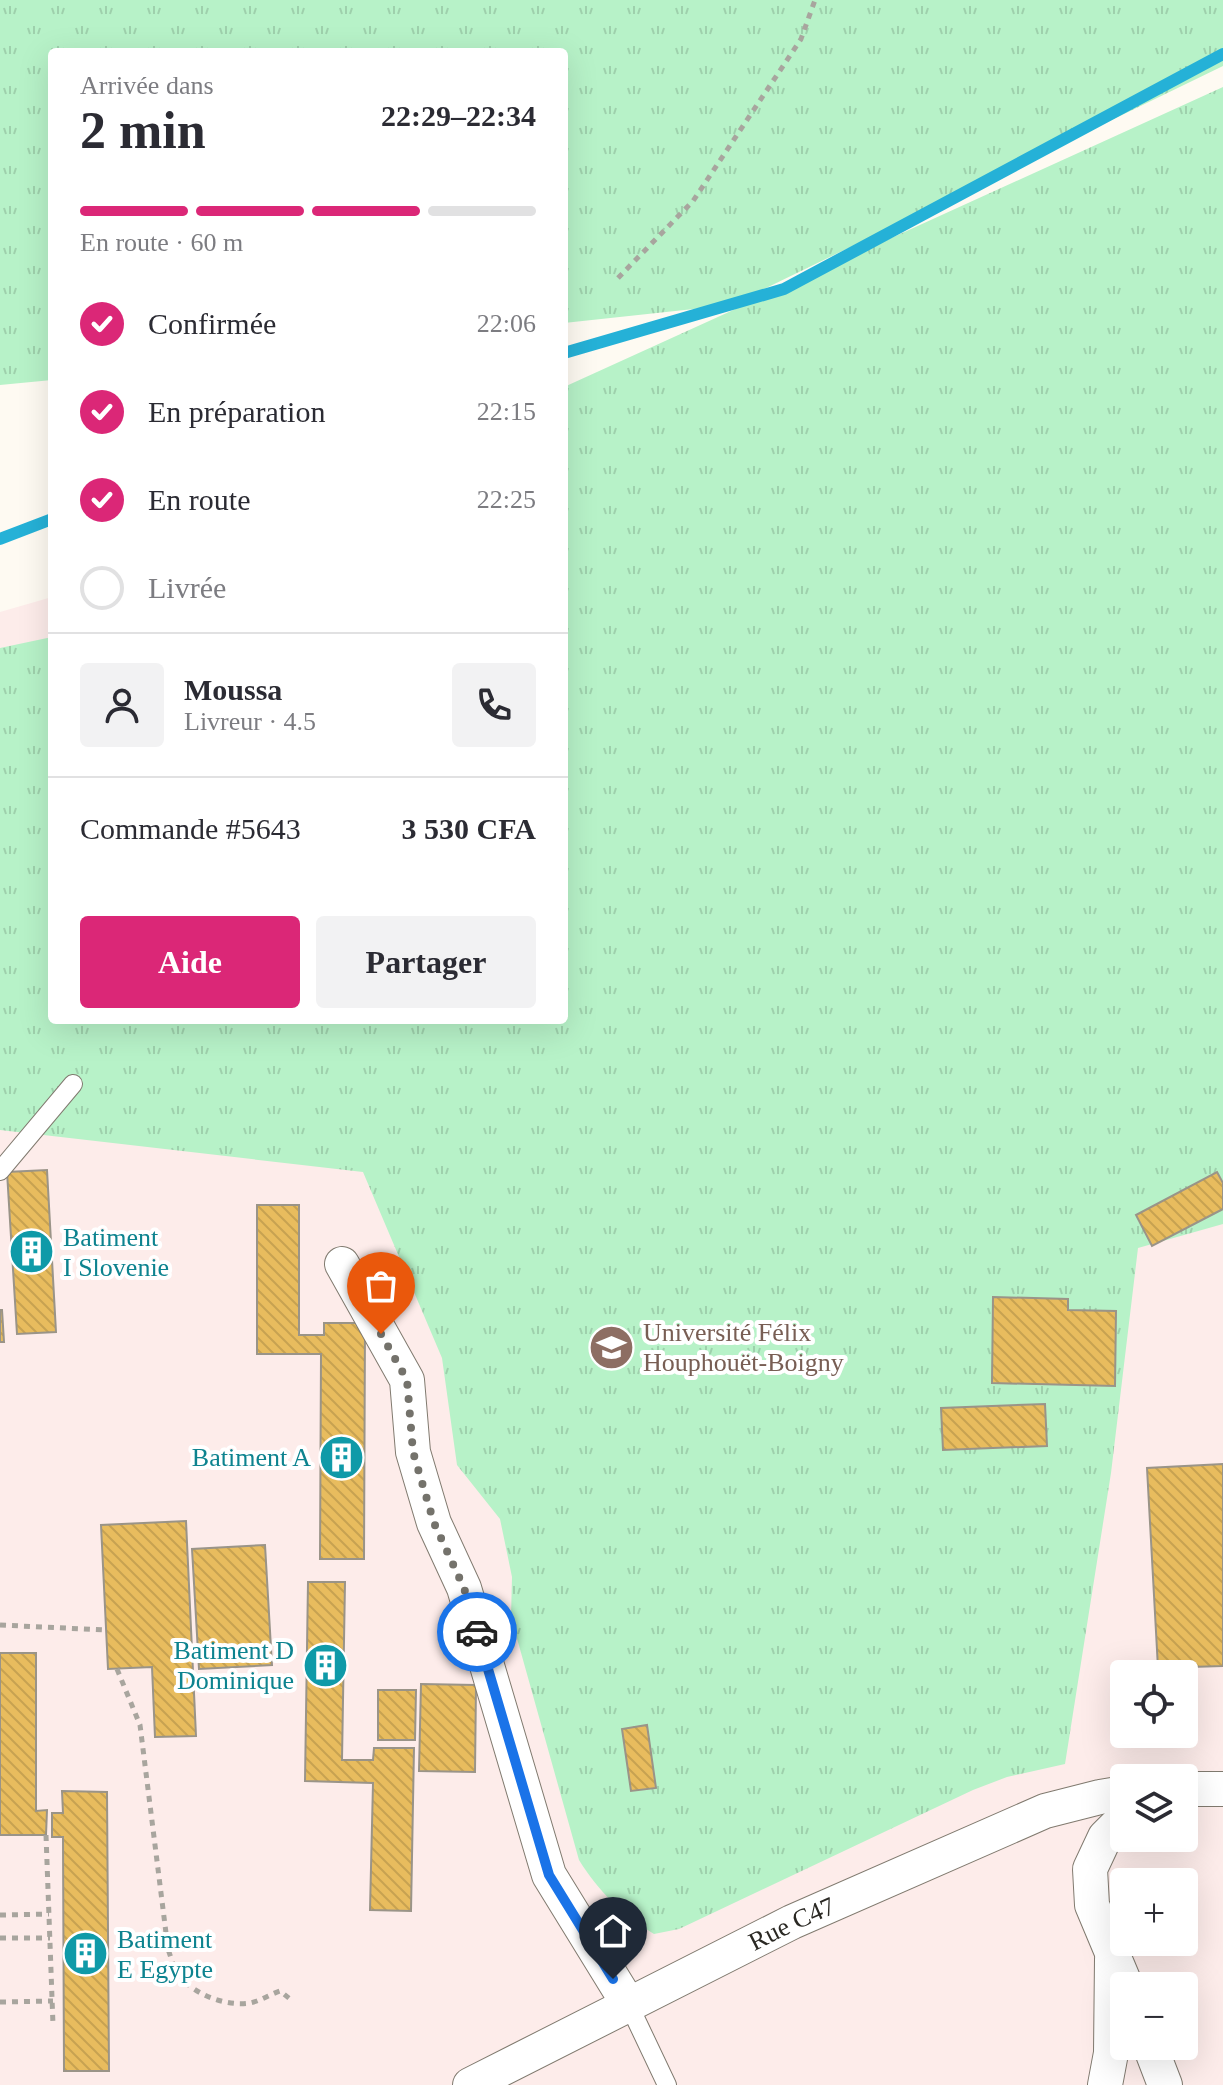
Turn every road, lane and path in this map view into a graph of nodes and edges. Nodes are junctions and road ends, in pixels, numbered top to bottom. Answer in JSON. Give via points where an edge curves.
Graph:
{"nodes":[{"id":1,"x":815,"y":0,"type":"edge"},
{"id":2,"x":618,"y":278,"type":"dead end"},
{"id":3,"x":73,"y":1084,"type":"dead end"},
{"id":4,"x":0,"y":1171,"type":"edge"},
{"id":5,"x":342,"y":1264,"type":"dead end"},
{"id":6,"x":0,"y":1625,"type":"edge"},
{"id":7,"x":106,"y":1630,"type":"dead end"},
{"id":8,"x":117,"y":1669,"type":"dead end"},
{"id":9,"x":1198,"y":1789,"type":"edge"},
{"id":10,"x":1223,"y":1789,"type":"edge"},
{"id":11,"x":1110,"y":1795,"type":"edge"},
{"id":12,"x":1110,"y":1832,"type":"edge"},
{"id":13,"x":46,"y":1835,"type":"dead end"},
{"id":14,"x":49,"y":1914,"type":"junction"},
{"id":15,"x":0,"y":1915,"type":"edge"},
{"id":16,"x":0,"y":1938,"type":"edge"},
{"id":17,"x":50,"y":1938,"type":"junction"},
{"id":18,"x":1110,"y":1946,"type":"edge"},
{"id":19,"x":1112,"y":1956,"type":"edge"},
{"id":20,"x":290,"y":1999,"type":"dead end"},
{"id":21,"x":53,"y":2001,"type":"junction"},
{"id":22,"x":0,"y":2002,"type":"edge"},
{"id":23,"x":629,"y":2005,"type":"junction"},
{"id":24,"x":53,"y":2025,"type":"dead end"},
{"id":25,"x":1155,"y":2060,"type":"edge"},
{"id":26,"x":470,"y":2085,"type":"edge"},
{"id":27,"x":667,"y":2085,"type":"edge"},
{"id":28,"x":1105,"y":2085,"type":"edge"},
{"id":29,"x":1165,"y":2085,"type":"edge"}],
"edges":[{"from":1,"to":2,"type":"path","via":[[801,39],[693,201]]},
{"from":3,"to":4,"type":"lane"},
{"from":5,"to":23,"type":"street","via":[[407,1380],[413,1452],[434,1523],[464,1588],[549,1875]]},
{"from":6,"to":7,"type":"path"},
{"from":8,"to":20,"type":"path","via":[[140,1725],[168,1949],[175,1969],[189,1986],[225,2002],[250,2003],[280,1991]]},
{"from":9,"to":10,"type":"street"},
{"from":11,"to":23,"type":"street","name":"Rue C47","via":[[1045,1811],[792,1922]]},
{"from":12,"to":18,"type":"street","via":[[1090,1869],[1092,1905]]},
{"from":13,"to":14,"type":"path"},
{"from":14,"to":15,"type":"path"},
{"from":14,"to":17,"type":"path"},
{"from":16,"to":17,"type":"path"},
{"from":17,"to":21,"type":"path"},
{"from":19,"to":28,"type":"street","via":[[1111,2053]]},
{"from":21,"to":22,"type":"path"},
{"from":21,"to":24,"type":"path"},
{"from":23,"to":26,"type":"street","name":"Rue C47"},
{"from":23,"to":27,"type":"lane"},
{"from":25,"to":29,"type":"street"}]}
